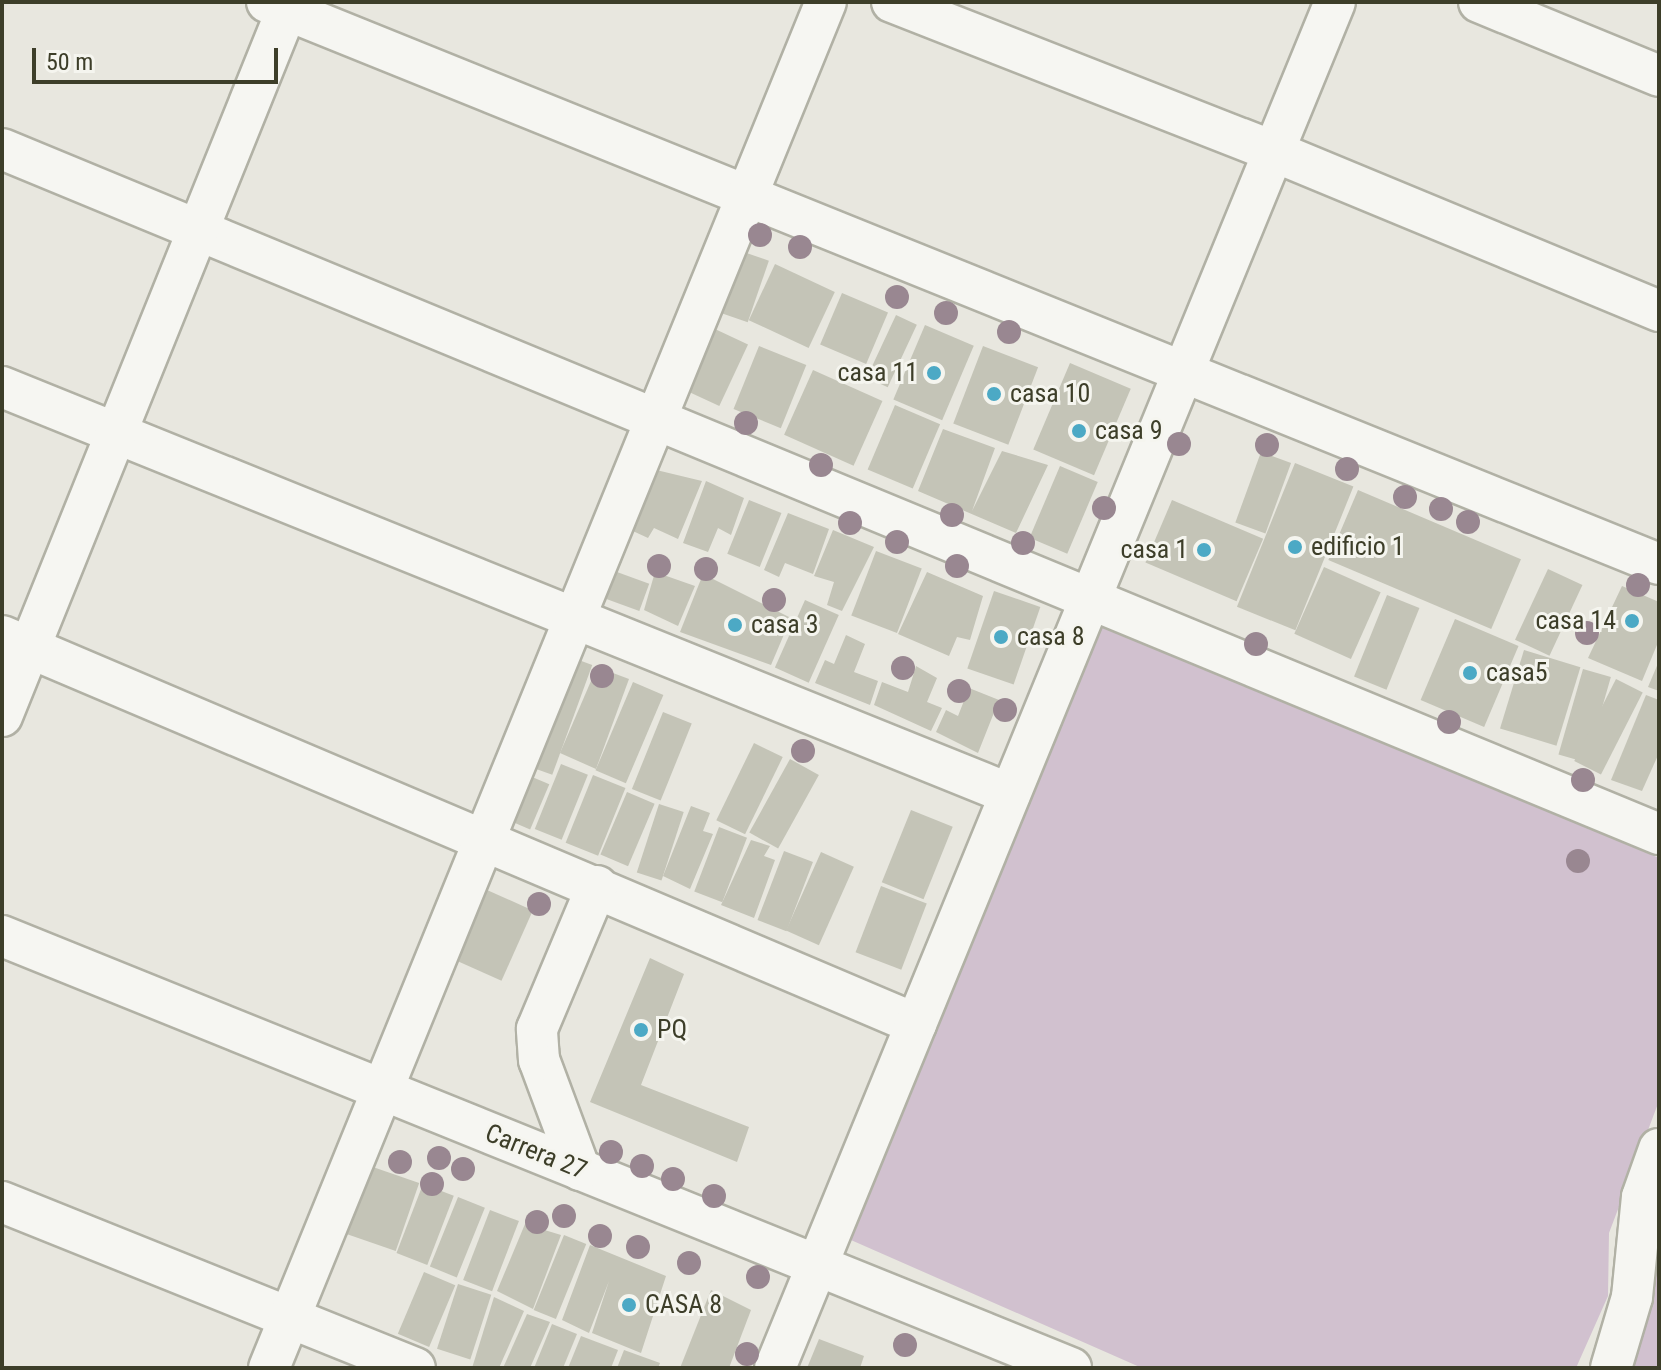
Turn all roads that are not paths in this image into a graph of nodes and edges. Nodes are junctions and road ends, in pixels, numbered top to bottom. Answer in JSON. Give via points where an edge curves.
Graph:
{"nodes":[{"id":1,"x":826,"y":2,"type":"edge"},
{"id":2,"x":892,"y":2,"type":"edge"},
{"id":3,"x":1335,"y":2,"type":"edge"},
{"id":4,"x":1479,"y":2,"type":"edge"},
{"id":5,"x":282,"y":5,"type":"edge"},
{"id":6,"x":1659,"y":76,"type":"edge"},
{"id":7,"x":2,"y":149,"type":"edge"},
{"id":8,"x":1273,"y":151,"type":"junction"},
{"id":9,"x":747,"y":196,"type":"junction"},
{"id":10,"x":200,"y":230,"type":"junction"},
{"id":11,"x":1659,"y":311,"type":"edge"},
{"id":12,"x":1183,"y":372,"type":"junction"},
{"id":13,"x":2,"y":387,"type":"edge"},
{"id":14,"x":657,"y":420,"type":"junction"},
{"id":15,"x":116,"y":434,"type":"junction"},
{"id":16,"x":1659,"y":564,"type":"edge"},
{"id":17,"x":1091,"y":600,"type":"junction"},
{"id":18,"x":574,"y":619,"type":"junction"},
{"id":19,"x":16,"y":642,"type":"edge"},
{"id":20,"x":2,"y":716,"type":"edge"},
{"id":21,"x":1010,"y":794,"type":"junction"},
{"id":22,"x":1659,"y":834,"type":"edge"},
{"id":23,"x":485,"y":838,"type":"junction"},
{"id":24,"x":597,"y":886,"type":"junction"},
{"id":25,"x":2,"y":936,"type":"edge"},
{"id":26,"x":916,"y":1024,"type":"junction"},
{"id":27,"x":382,"y":1090,"type":"junction"},
{"id":28,"x":1659,"y":1149,"type":"edge"},
{"id":29,"x":580,"y":1170,"type":"junction"},
{"id":30,"x":2,"y":1202,"type":"edge"},
{"id":31,"x":817,"y":1266,"type":"junction"},
{"id":32,"x":289,"y":1320,"type":"junction"},
{"id":33,"x":269,"y":1368,"type":"edge"},
{"id":34,"x":415,"y":1368,"type":"edge"},
{"id":35,"x":775,"y":1368,"type":"edge"},
{"id":36,"x":1071,"y":1368,"type":"edge"},
{"id":37,"x":1611,"y":1368,"type":"edge"}],
"edges":[{"from":1,"to":9,"type":"street"},
{"from":2,"to":8,"type":"street"},
{"from":3,"to":8,"type":"street"},
{"from":4,"to":6,"type":"street"},
{"from":5,"to":9,"type":"street"},
{"from":5,"to":10,"type":"street"},
{"from":7,"to":10,"type":"street"},
{"from":8,"to":11,"type":"street"},
{"from":8,"to":12,"type":"street"},
{"from":9,"to":12,"type":"street"},
{"from":9,"to":14,"type":"street"},
{"from":10,"to":14,"type":"street"},
{"from":10,"to":15,"type":"street"},
{"from":12,"to":16,"type":"street"},
{"from":12,"to":17,"type":"street"},
{"from":13,"to":15,"type":"street"},
{"from":14,"to":17,"type":"street"},
{"from":14,"to":18,"type":"street"},
{"from":15,"to":18,"type":"street"},
{"from":15,"to":19,"type":"street"},
{"from":17,"to":21,"type":"street"},
{"from":17,"to":22,"type":"street"},
{"from":18,"to":21,"type":"street"},
{"from":18,"to":23,"type":"street"},
{"from":19,"to":20,"type":"street"},
{"from":19,"to":23,"type":"street"},
{"from":21,"to":26,"type":"street"},
{"from":23,"to":24,"type":"street"},
{"from":23,"to":27,"type":"street"},
{"from":24,"to":26,"type":"street"},
{"from":24,"to":29,"type":"street","via":[[537,1029],[539,1060]]},
{"from":25,"to":27,"type":"street","name":"Carrera 27"},
{"from":26,"to":31,"type":"street"},
{"from":27,"to":29,"type":"street","name":"Carrera 27"},
{"from":27,"to":32,"type":"street"},
{"from":28,"to":37,"type":"street","via":[[1642,1197],[1632,1297]]},
{"from":29,"to":31,"type":"street","name":"Carrera 27"},
{"from":30,"to":32,"type":"street"},
{"from":31,"to":35,"type":"street"},
{"from":31,"to":36,"type":"street","name":"Carrera 27"},
{"from":32,"to":33,"type":"street"},
{"from":32,"to":34,"type":"street"}]}
